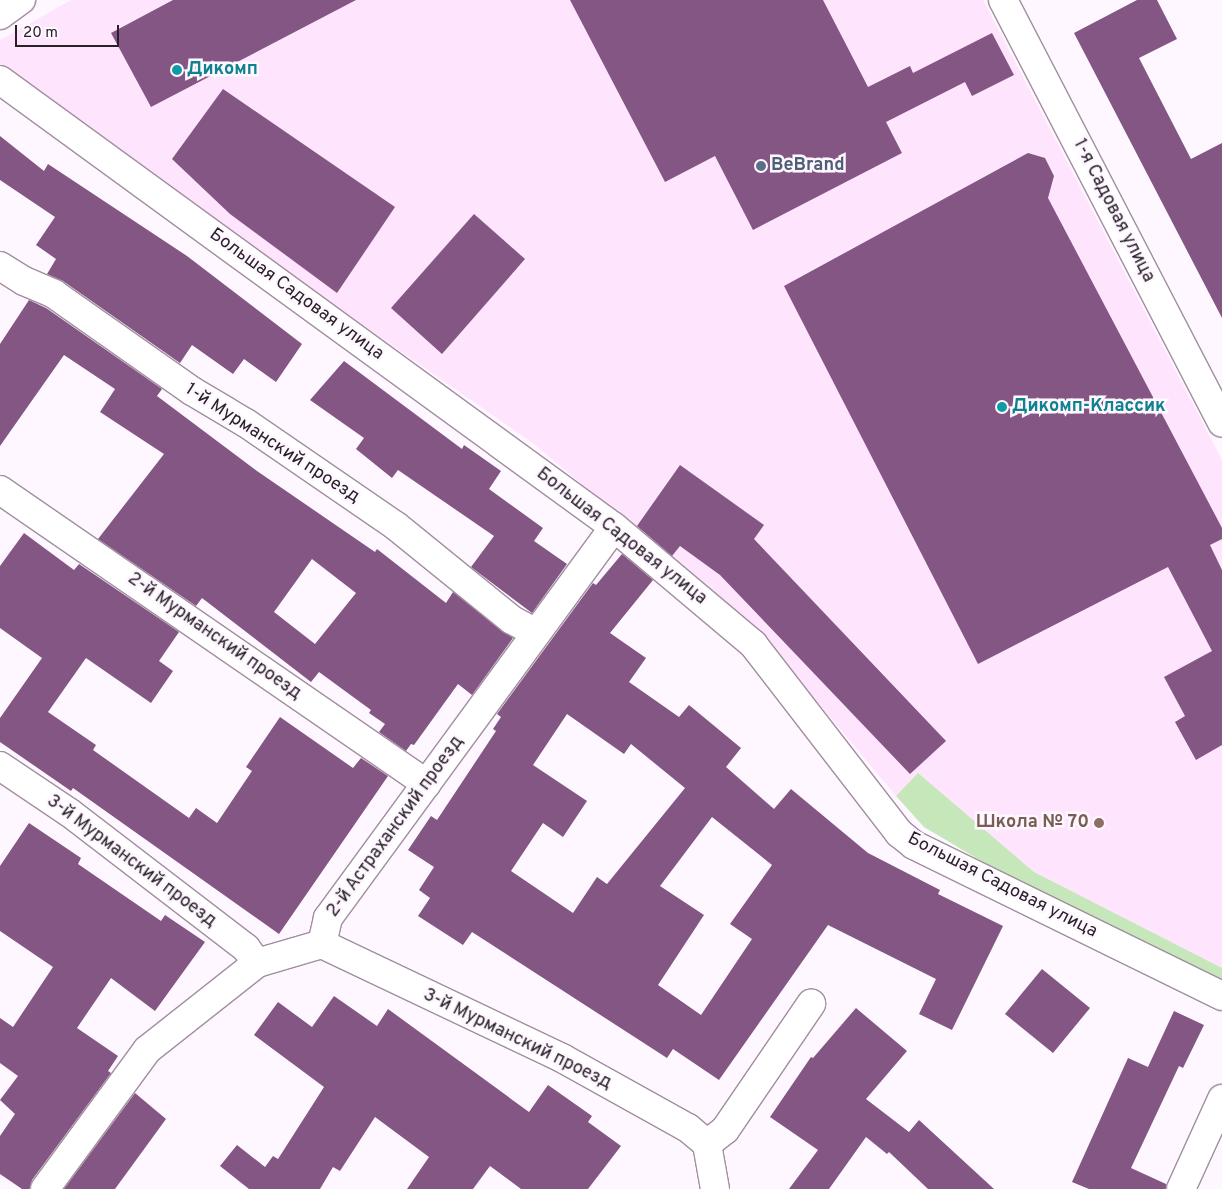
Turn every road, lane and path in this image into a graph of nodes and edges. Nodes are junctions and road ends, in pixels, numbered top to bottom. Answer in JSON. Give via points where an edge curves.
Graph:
{"nodes":[{"id":1,"x":21,"y":0,"type":"edge"},
{"id":2,"x":1003,"y":0,"type":"edge"},
{"id":3,"x":0,"y":15,"type":"edge"},
{"id":4,"x":0,"y":80,"type":"edge"},
{"id":5,"x":0,"y":266,"type":"edge"},
{"id":6,"x":1222,"y":423,"type":"edge"},
{"id":7,"x":0,"y":490,"type":"edge"},
{"id":8,"x":614,"y":527,"type":"junction"},
{"id":9,"x":536,"y":633,"type":"junction"},
{"id":10,"x":0,"y":766,"type":"edge"},
{"id":11,"x":427,"y":784,"type":"junction"},
{"id":12,"x":322,"y":944,"type":"junction"},
{"id":13,"x":257,"y":963,"type":"junction"},
{"id":14,"x":1222,"y":996,"type":"edge"},
{"id":15,"x":811,"y":1004,"type":"dead end"},
{"id":16,"x":1222,"y":1099,"type":"edge"},
{"id":17,"x":707,"y":1144,"type":"junction"},
{"id":18,"x":45,"y":1189,"type":"edge"},
{"id":19,"x":715,"y":1189,"type":"edge"},
{"id":20,"x":1181,"y":1189,"type":"edge"}],
"edges":[{"from":1,"to":3,"type":"street"},
{"from":2,"to":6,"type":"street","name":"1-я Садовая улица"},
{"from":4,"to":8,"type":"street","name":"Большая Садовая улица"},
{"from":5,"to":9,"type":"street","name":"1-й Мурманский проезд","via":[[54,294],[192,391],[246,423],[396,526],[512,620]]},
{"from":7,"to":11,"type":"street","name":"2-й Мурманский проезд"},
{"from":8,"to":9,"type":"street","name":"2-й Астраханский проезд"},
{"from":8,"to":14,"type":"street","name":"Большая Садовая улица","via":[[753,644],[899,833],[914,845]]},
{"from":9,"to":11,"type":"street","name":"2-й Астраханский проезд"},
{"from":10,"to":13,"type":"street","name":"3-й Мурманский проезд","via":[[70,812],[246,948]]},
{"from":11,"to":12,"type":"street","name":"2-й Астраханский проезд","via":[[328,918]]},
{"from":12,"to":13,"type":"street"},
{"from":12,"to":17,"type":"street","name":"3-й Мурманский проезд","via":[[562,1058],[688,1128]]},
{"from":13,"to":18,"type":"street","via":[[147,1050]]},
{"from":15,"to":17,"type":"street","via":[[725,1130]]},
{"from":16,"to":20,"type":"street"},
{"from":17,"to":19,"type":"street"}]}
